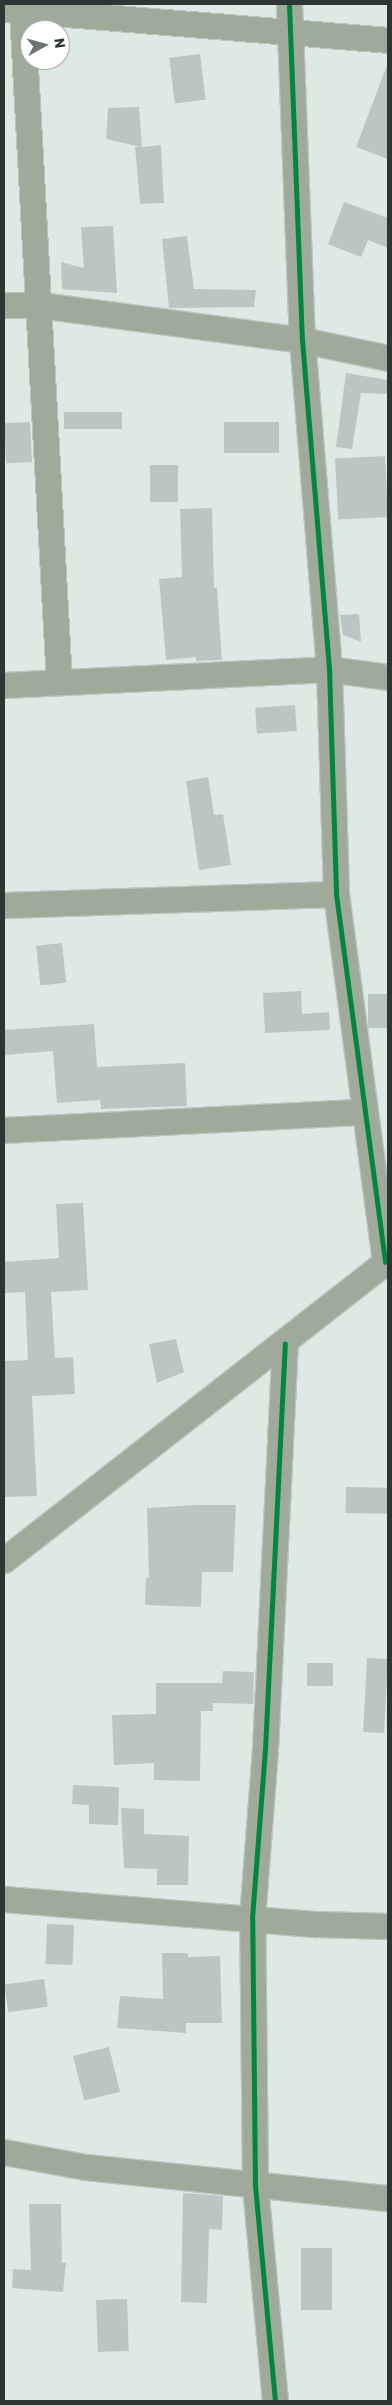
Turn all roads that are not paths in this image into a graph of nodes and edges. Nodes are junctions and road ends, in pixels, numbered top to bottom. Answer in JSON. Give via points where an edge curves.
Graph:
{"nodes":[{"id":1,"x":289,"y":4,"type":"edge"},
{"id":2,"x":13,"y":11,"type":"edge"},
{"id":3,"x":291,"y":32,"type":"junction"},
{"id":4,"x":388,"y":40,"type":"edge"},
{"id":5,"x":4,"y":305,"type":"edge"},
{"id":6,"x":40,"y":305,"type":"junction"},
{"id":7,"x":302,"y":340,"type":"junction"},
{"id":8,"x":388,"y":358,"type":"edge"},
{"id":9,"x":329,"y":669,"type":"junction"},
{"id":10,"x":388,"y":677,"type":"edge"},
{"id":11,"x":59,"y":682,"type":"junction"},
{"id":12,"x":4,"y":685,"type":"edge"},
{"id":13,"x":336,"y":894,"type":"junction"},
{"id":14,"x":4,"y":905,"type":"edge"},
{"id":15,"x":365,"y":1112,"type":"junction"},
{"id":16,"x":4,"y":1130,"type":"edge"},
{"id":17,"x":386,"y":1261,"type":"edge"},
{"id":18,"x":285,"y":1343,"type":"junction"},
{"id":19,"x":4,"y":1560,"type":"edge"},
{"id":20,"x":4,"y":1899,"type":"edge"},
{"id":21,"x":252,"y":1918,"type":"junction"},
{"id":22,"x":388,"y":1926,"type":"edge"},
{"id":23,"x":4,"y":2152,"type":"edge"},
{"id":24,"x":255,"y":2184,"type":"junction"},
{"id":25,"x":388,"y":2198,"type":"edge"},
{"id":26,"x":275,"y":2401,"type":"edge"}],
"edges":[{"from":1,"to":3,"type":"street"},
{"from":2,"to":3,"type":"street"},
{"from":2,"to":6,"type":"street"},
{"from":3,"to":4,"type":"street"},
{"from":3,"to":7,"type":"street"},
{"from":5,"to":6,"type":"street"},
{"from":6,"to":7,"type":"street"},
{"from":6,"to":11,"type":"street"},
{"from":7,"to":8,"type":"street"},
{"from":7,"to":9,"type":"street"},
{"from":9,"to":10,"type":"street"},
{"from":9,"to":11,"type":"street"},
{"from":9,"to":13,"type":"street"},
{"from":11,"to":12,"type":"street"},
{"from":13,"to":14,"type":"street"},
{"from":13,"to":15,"type":"street"},
{"from":15,"to":16,"type":"street"},
{"from":15,"to":17,"type":"street"},
{"from":17,"to":18,"type":"street"},
{"from":18,"to":19,"type":"street"},
{"from":18,"to":21,"type":"street","via":[[265,1749]]},
{"from":20,"to":21,"type":"street"},
{"from":21,"to":22,"type":"street"},
{"from":21,"to":24,"type":"street"},
{"from":23,"to":24,"type":"street","via":[[86,2167]]},
{"from":24,"to":25,"type":"street"},
{"from":24,"to":26,"type":"street"}]}
